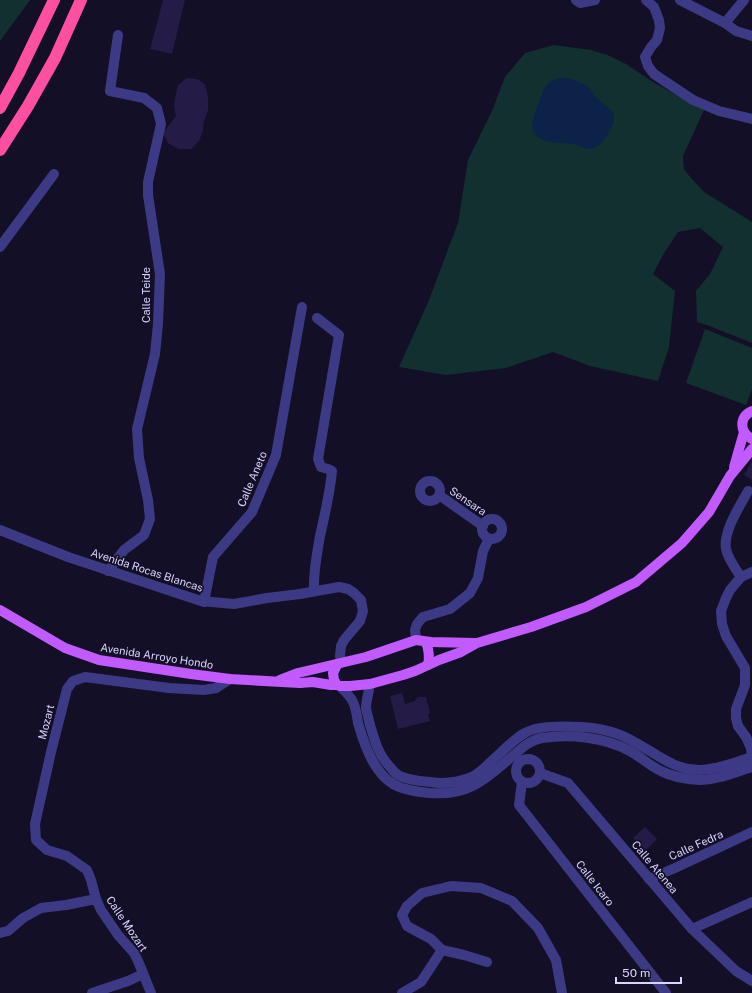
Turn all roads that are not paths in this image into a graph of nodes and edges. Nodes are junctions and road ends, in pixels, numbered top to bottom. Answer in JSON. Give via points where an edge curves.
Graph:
{"nodes":[{"id":1,"x":54,"y":0,"type":"edge"},
{"id":2,"x":81,"y":0,"type":"edge"},
{"id":3,"x":576,"y":0,"type":"edge"},
{"id":4,"x":595,"y":0,"type":"edge"},
{"id":5,"x":646,"y":0,"type":"edge"},
{"id":6,"x":680,"y":0,"type":"edge"},
{"id":7,"x":744,"y":0,"type":"edge"},
{"id":8,"x":725,"y":23,"type":"junction"},
{"id":9,"x":118,"y":35,"type":"dead end"},
{"id":10,"x":752,"y":36,"type":"edge"},
{"id":11,"x":0,"y":108,"type":"edge"},
{"id":12,"x":752,"y":119,"type":"edge"},
{"id":13,"x":0,"y":150,"type":"edge"},
{"id":14,"x":54,"y":174,"type":"dead end"},
{"id":15,"x":0,"y":248,"type":"edge"},
{"id":16,"x":302,"y":307,"type":"dead end"},
{"id":17,"x":317,"y":318,"type":"dead end"},
{"id":18,"x":752,"y":411,"type":"edge"},
{"id":19,"x":748,"y":436,"type":"edge"},
{"id":20,"x":752,"y":449,"type":"edge"},
{"id":21,"x":730,"y":476,"type":"junction"},
{"id":22,"x":748,"y":491,"type":"dead end"},
{"id":23,"x":439,"y":495,"type":"dead end"},
{"id":24,"x":483,"y":526,"type":"junction"},
{"id":25,"x":0,"y":530,"type":"edge"},
{"id":26,"x":489,"y":539,"type":"junction"},
{"id":27,"x":108,"y":571,"type":"junction"},
{"id":28,"x":752,"y":572,"type":"edge"},
{"id":29,"x":741,"y":577,"type":"junction"},
{"id":30,"x":314,"y":591,"type":"junction"},
{"id":31,"x":204,"y":602,"type":"junction"},
{"id":32,"x":0,"y":610,"type":"edge"},
{"id":33,"x":416,"y":640,"type":"junction"},
{"id":34,"x":426,"y":642,"type":"junction"},
{"id":35,"x":477,"y":643,"type":"junction"},
{"id":36,"x":339,"y":664,"type":"junction"},
{"id":37,"x":428,"y":665,"type":"junction"},
{"id":38,"x":230,"y":679,"type":"junction"},
{"id":39,"x":275,"y":681,"type":"junction"},
{"id":40,"x":370,"y":684,"type":"junction"},
{"id":41,"x":339,"y":686,"type":"junction"},
{"id":42,"x":749,"y":736,"type":"edge"},
{"id":43,"x":524,"y":746,"type":"junction"},
{"id":44,"x":752,"y":757,"type":"edge"},
{"id":45,"x":526,"y":759,"type":"junction"},
{"id":46,"x":505,"y":763,"type":"junction"},
{"id":47,"x":516,"y":768,"type":"junction"},
{"id":48,"x":752,"y":768,"type":"edge"},
{"id":49,"x":540,"y":773,"type":"junction"},
{"id":50,"x":522,"y":782,"type":"junction"},
{"id":51,"x":752,"y":832,"type":"edge"},
{"id":52,"x":649,"y":878,"type":"junction"},
{"id":53,"x":96,"y":899,"type":"junction"},
{"id":54,"x":752,"y":902,"type":"edge"},
{"id":55,"x":692,"y":930,"type":"junction"},
{"id":56,"x":0,"y":933,"type":"edge"},
{"id":57,"x":442,"y":950,"type":"junction"},
{"id":58,"x":487,"y":962,"type":"dead end"},
{"id":59,"x":143,"y":974,"type":"junction"},
{"id":60,"x":752,"y":981,"type":"edge"},
{"id":61,"x":92,"y":993,"type":"edge"},
{"id":62,"x":151,"y":993,"type":"edge"},
{"id":63,"x":402,"y":993,"type":"edge"},
{"id":64,"x":562,"y":993,"type":"edge"},
{"id":65,"x":666,"y":993,"type":"edge"}],
"edges":[{"from":1,"to":11,"type":"highway"},
{"from":2,"to":13,"type":"highway","via":[[55,58]]},
{"from":3,"to":4,"type":"street","via":[[580,3]]},
{"from":5,"to":12,"type":"street","via":[[654,7],[660,28],[657,40],[645,57],[654,74],[693,100]]},
{"from":6,"to":8,"type":"street"},
{"from":7,"to":8,"type":"street"},
{"from":8,"to":10,"type":"street","via":[[736,31]]},
{"from":9,"to":27,"type":"street","name":"Calle Teide","via":[[110,91],[144,98],[157,108],[161,124],[148,182],[160,274],[154,354],[137,429],[138,458],[150,519],[144,535],[124,550]]},
{"from":14,"to":15,"type":"street"},
{"from":16,"to":31,"type":"street","name":"Calle Aneto","via":[[276,455],[252,512],[214,558]]},
{"from":17,"to":30,"type":"street","via":[[339,335],[318,459],[321,467],[332,471],[317,552]]},
{"from":18,"to":19,"type":"main road","via":[[743,419],[743,428]]},
{"from":19,"to":21,"type":"main road"},
{"from":20,"to":21,"type":"main road"},
{"from":21,"to":35,"type":"main road","via":[[709,512],[682,543],[636,582],[586,607],[532,627]]},
{"from":22,"to":29,"type":"street","via":[[728,531],[726,548],[729,559]]},
{"from":23,"to":24,"type":"street","name":"Sensara"},
{"from":24,"to":26,"type":"street","via":[[484,535]]},
{"from":24,"to":26,"type":"street","via":[[494,520],[501,525],[502,532],[498,537]]},
{"from":25,"to":27,"type":"street","name":"Avenida Rocas Blancas"},
{"from":26,"to":33,"type":"street","via":[[478,578],[470,593],[450,609],[424,616],[415,630]]},
{"from":27,"to":31,"type":"street","name":"Avenida Rocas Blancas"},
{"from":28,"to":29,"type":"street"},
{"from":29,"to":42,"type":"street","via":[[730,590],[721,611],[726,636],[745,668],[745,685],[736,709],[736,718],[738,726]]},
{"from":30,"to":31,"type":"street","name":"Avenida Rocas Blancas","via":[[234,604]]},
{"from":30,"to":36,"type":"street","name":"Avenida Rocas Blancas","via":[[339,587],[348,589],[361,600],[363,611],[360,621],[341,646]]},
{"from":32,"to":38,"type":"main road","name":"Avenida Arroyo Hondo","via":[[65,648],[99,660]]},
{"from":33,"to":34,"type":"main road"},
{"from":33,"to":36,"type":"main road","name":"Avenida Arroyo Hondo"},
{"from":34,"to":35,"type":"main road"},
{"from":34,"to":37,"type":"main road","via":[[430,657]]},
{"from":35,"to":37,"type":"main road"},
{"from":36,"to":39,"type":"main road","name":"Avenida Arroyo Hondo"},
{"from":36,"to":41,"type":"main road","via":[[334,673],[334,680]]},
{"from":37,"to":40,"type":"main road","name":"Avenida Arroyo Hondo"},
{"from":38,"to":39,"type":"main road","name":"Avenida Arroyo Hondo"},
{"from":38,"to":53,"type":"street","name":"Mozart","via":[[216,688],[204,690],[85,677],[73,681],[67,688],[35,824],[36,840],[47,850],[67,856],[87,870]]},
{"from":39,"to":41,"type":"main road","name":"Avenida Arroyo Hondo"},
{"from":40,"to":41,"type":"main road","name":"Avenida Arroyo Hondo"},
{"from":40,"to":44,"type":"street","via":[[366,707],[374,740],[387,764],[396,774],[407,779],[438,783],[470,778],[526,733],[538,728],[581,727],[619,734],[682,768],[716,768]]},
{"from":41,"to":46,"type":"street","via":[[355,706],[371,760],[390,782],[402,788],[437,794],[458,792],[474,786]]},
{"from":42,"to":44,"type":"street"},
{"from":43,"to":45,"type":"street"},
{"from":43,"to":46,"type":"street"},
{"from":43,"to":48,"type":"street","via":[[540,738],[580,737],[599,740],[630,751],[661,771],[680,778],[700,780]]},
{"from":45,"to":47,"type":"street"},
{"from":45,"to":49,"type":"street","via":[[538,763]]},
{"from":46,"to":47,"type":"street"},
{"from":47,"to":50,"type":"street","via":[[516,776]]},
{"from":49,"to":50,"type":"street","via":[[530,784]]},
{"from":49,"to":52,"type":"street","name":"Calle Atenea","via":[[568,783]]},
{"from":50,"to":65,"type":"street","name":"Calle Icaro","via":[[519,805]]},
{"from":51,"to":52,"type":"street","name":"Calle Fedra"},
{"from":52,"to":55,"type":"street","name":"Calle Atenea"},
{"from":53,"to":56,"type":"street","name":"Calle Mozart","via":[[41,908],[22,918],[8,931]]},
{"from":53,"to":59,"type":"street","name":"Calle Mozart","via":[[118,935],[134,953]]},
{"from":54,"to":55,"type":"street"},
{"from":55,"to":60,"type":"street","name":"Calle Atenea","via":[[736,971]]},
{"from":57,"to":58,"type":"street"},
{"from":57,"to":63,"type":"street","via":[[420,982]]},
{"from":57,"to":64,"type":"street","via":[[431,939],[407,926],[402,915],[407,906],[422,893],[451,886],[481,888],[512,902],[538,928],[556,960]]},
{"from":59,"to":61,"type":"street"},
{"from":59,"to":62,"type":"street","name":"Calle Mozart"}]}
